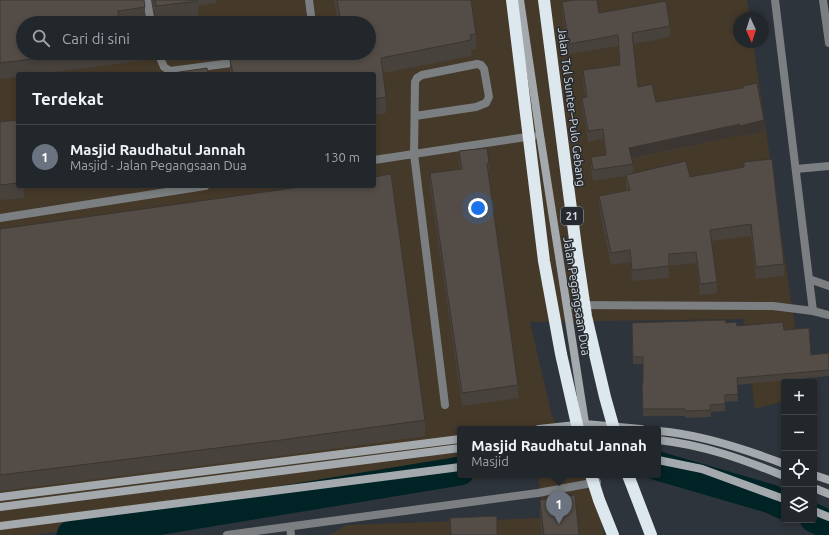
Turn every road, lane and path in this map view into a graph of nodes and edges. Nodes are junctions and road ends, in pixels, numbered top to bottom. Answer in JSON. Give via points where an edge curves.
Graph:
{"nodes":[{"id":1,"x":147,"y":0,"type":"edge"},
{"id":2,"x":309,"y":0,"type":"edge"},
{"id":3,"x":512,"y":0,"type":"edge"},
{"id":4,"x":520,"y":0,"type":"edge"},
{"id":5,"x":544,"y":0,"type":"edge"},
{"id":6,"x":775,"y":0,"type":"edge"},
{"id":7,"x":823,"y":0,"type":"edge"},
{"id":8,"x":150,"y":16,"type":"edge"},
{"id":9,"x":311,"y":16,"type":"edge"},
{"id":10,"x":829,"y":43,"type":"edge"},
{"id":11,"x":161,"y":60,"type":"edge"},
{"id":12,"x":244,"y":61,"type":"edge"},
{"id":13,"x":415,"y":116,"type":"junction"},
{"id":14,"x":540,"y":135,"type":"junction"},
{"id":15,"x":414,"y":154,"type":"junction"},
{"id":16,"x":376,"y":160,"type":"edge"},
{"id":17,"x":829,"y":166,"type":"edge"},
{"id":18,"x":796,"y":169,"type":"junction"},
{"id":19,"x":192,"y":188,"type":"edge"},
{"id":20,"x":0,"y":218,"type":"edge"},
{"id":21,"x":809,"y":279,"type":"junction"},
{"id":22,"x":829,"y":286,"type":"edge"},
{"id":23,"x":567,"y":305,"type":"junction"},
{"id":24,"x":813,"y":311,"type":"junction"},
{"id":25,"x":829,"y":315,"type":"edge"},
{"id":26,"x":445,"y":405,"type":"dead end"},
{"id":27,"x":583,"y":426,"type":"edge"},
{"id":28,"x":583,"y":426,"type":"edge"},
{"id":29,"x":613,"y":426,"type":"edge"},
{"id":30,"x":661,"y":430,"type":"edge"},
{"id":31,"x":457,"y":439,"type":"edge"},
{"id":32,"x":661,"y":440,"type":"edge"},
{"id":33,"x":457,"y":448,"type":"edge"},
{"id":34,"x":661,"y":461,"type":"edge"},
{"id":35,"x":781,"y":463,"type":"edge"},
{"id":36,"x":457,"y":467,"type":"edge"},
{"id":37,"x":781,"y":475,"type":"edge"},
{"id":38,"x":817,"y":476,"type":"edge"},
{"id":39,"x":591,"y":478,"type":"edge"},
{"id":40,"x":595,"y":478,"type":"edge"},
{"id":41,"x":595,"y":478,"type":"edge"},
{"id":42,"x":629,"y":478,"type":"edge"},
{"id":43,"x":829,"y":480,"type":"edge"},
{"id":44,"x":817,"y":489,"type":"edge"},
{"id":45,"x":829,"y":494,"type":"edge"},
{"id":46,"x":0,"y":497,"type":"edge"},
{"id":47,"x":781,"y":498,"type":"edge"},
{"id":48,"x":0,"y":507,"type":"edge"},
{"id":49,"x":817,"y":512,"type":"edge"},
{"id":50,"x":829,"y":517,"type":"edge"},
{"id":51,"x":0,"y":526,"type":"edge"},
{"id":52,"x":290,"y":531,"type":"edge"},
{"id":53,"x":227,"y":535,"type":"edge"},
{"id":54,"x":606,"y":535,"type":"edge"},
{"id":55,"x":613,"y":535,"type":"edge"},
{"id":56,"x":651,"y":535,"type":"edge"}],
"edges":[{"from":1,"to":8,"type":"street"},
{"from":2,"to":9,"type":"street"},
{"from":3,"to":27,"type":"highway","via":[[544,260],[562,362]]},
{"from":4,"to":14,"type":"main road","name":"Jalan Pegangsaan Dua"},
{"from":5,"to":29,"type":"highway","name":"Jalan Tol Sunter–Pulo Gebang","number":"21","via":[[585,309]]},
{"from":6,"to":18,"type":"street"},
{"from":7,"to":10,"type":"street"},
{"from":11,"to":12,"type":"street","via":[[164,67],[170,71]]},
{"from":13,"to":13,"type":"street","via":[[476,107],[486,103],[489,97],[484,69],[477,64],[417,78]]},
{"from":13,"to":15,"type":"street"},
{"from":14,"to":15,"type":"street"},
{"from":14,"to":23,"type":"main road","name":"Jalan Pegangsaan Dua"},
{"from":15,"to":16,"type":"street"},
{"from":15,"to":26,"type":"street"},
{"from":17,"to":18,"type":"street"},
{"from":18,"to":21,"type":"street"},
{"from":19,"to":20,"type":"street"},
{"from":21,"to":22,"type":"street"},
{"from":21,"to":24,"type":"street"},
{"from":23,"to":24,"type":"street","via":[[754,305]]},
{"from":23,"to":28,"type":"main road","name":"Jalan Pegangsaan Dua"},
{"from":24,"to":25,"type":"street"},
{"from":30,"to":35,"type":"main road","via":[[746,450]]},
{"from":31,"to":46,"type":"main road"},
{"from":32,"to":37,"type":"main road","via":[[707,448]]},
{"from":33,"to":48,"type":"main road"},
{"from":34,"to":47,"type":"main road","via":[[702,469]]},
{"from":36,"to":51,"type":"main road"},
{"from":38,"to":43,"type":"main road"},
{"from":39,"to":52,"type":"street","via":[[538,493]]},
{"from":40,"to":54,"type":"main road"},
{"from":41,"to":55,"type":"highway","via":[[599,500]]},
{"from":42,"to":56,"type":"highway"},
{"from":44,"to":45,"type":"main road"},
{"from":49,"to":50,"type":"main road"},
{"from":52,"to":53,"type":"street"}]}
